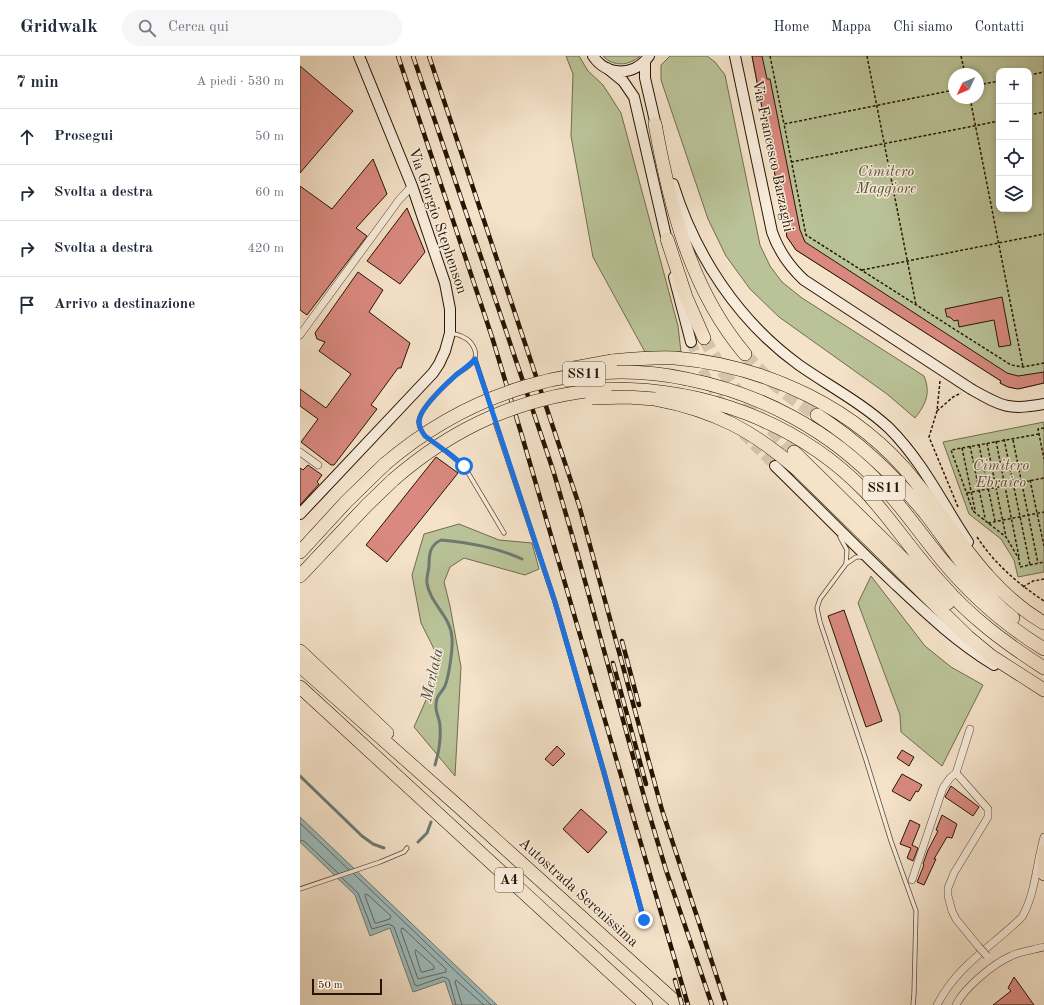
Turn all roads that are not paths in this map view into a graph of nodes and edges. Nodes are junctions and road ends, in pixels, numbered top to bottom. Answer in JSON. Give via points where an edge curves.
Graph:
{"nodes":[{"id":1,"x":359,"y":56,"type":"edge"},
{"id":2,"x":593,"y":56,"type":"edge"},
{"id":3,"x":735,"y":56,"type":"edge"},
{"id":4,"x":647,"y":59,"type":"edge"},
{"id":5,"x":607,"y":68,"type":"junction"},
{"id":6,"x":655,"y":124,"type":"junction"},
{"id":7,"x":412,"y":186,"type":"junction"},
{"id":8,"x":667,"y":239,"type":"junction"},
{"id":9,"x":450,"y":333,"type":"junction"},
{"id":10,"x":300,"y":335,"type":"edge"},
{"id":11,"x":704,"y":338,"type":"tunnel mouth"},
{"id":12,"x":690,"y":342,"type":"tunnel mouth"},
{"id":13,"x":745,"y":354,"type":"tunnel mouth"},
{"id":14,"x":475,"y":359,"type":"junction"},
{"id":15,"x":484,"y":402,"type":"junction"},
{"id":16,"x":1044,"y":404,"type":"edge"},
{"id":17,"x":818,"y":415,"type":"tunnel mouth"},
{"id":18,"x":490,"y":417,"type":"junction"},
{"id":19,"x":429,"y":440,"type":"dead end"},
{"id":20,"x":433,"y":442,"type":"dead end"},
{"id":21,"x":300,"y":452,"type":"edge"},
{"id":22,"x":794,"y":452,"type":"tunnel mouth"},
{"id":23,"x":318,"y":465,"type":"dead end"},
{"id":24,"x":776,"y":466,"type":"tunnel mouth"},
{"id":25,"x":813,"y":503,"type":"junction"},
{"id":26,"x":300,"y":514,"type":"edge"},
{"id":27,"x":504,"y":533,"type":"dead end"},
{"id":28,"x":300,"y":552,"type":"edge"},
{"id":29,"x":872,"y":561,"type":"junction"},
{"id":30,"x":846,"y":564,"type":"junction"},
{"id":31,"x":300,"y":576,"type":"edge"},
{"id":32,"x":1044,"y":622,"type":"edge"},
{"id":33,"x":1044,"y":640,"type":"edge"},
{"id":34,"x":1044,"y":649,"type":"edge"},
{"id":35,"x":300,"y":651,"type":"edge"},
{"id":36,"x":300,"y":666,"type":"edge"},
{"id":37,"x":1044,"y":668,"type":"edge"},
{"id":38,"x":1044,"y":672,"type":"edge"},
{"id":39,"x":300,"y":687,"type":"edge"},
{"id":40,"x":1044,"y":690,"type":"edge"},
{"id":41,"x":970,"y":729,"type":"dead end"},
{"id":42,"x":956,"y":773,"type":"junction"},
{"id":43,"x":458,"y":806,"type":"junction"},
{"id":44,"x":1044,"y":838,"type":"edge"},
{"id":45,"x":407,"y":848,"type":"dead end"},
{"id":46,"x":1044,"y":852,"type":"edge"},
{"id":47,"x":1044,"y":874,"type":"edge"},
{"id":48,"x":912,"y":880,"type":"dead end"},
{"id":49,"x":300,"y":888,"type":"edge"},
{"id":50,"x":644,"y":920,"type":"dead end"},
{"id":51,"x":1041,"y":948,"type":"edge"},
{"id":52,"x":994,"y":966,"type":"junction"},
{"id":53,"x":678,"y":1004,"type":"edge"},
{"id":54,"x":646,"y":1005,"type":"edge"},
{"id":55,"x":913,"y":1005,"type":"edge"},
{"id":56,"x":938,"y":1005,"type":"edge"},
{"id":57,"x":956,"y":1005,"type":"edge"}],
"edges":[{"from":1,"to":7,"type":"street","name":"Via Giorgio Stephenson"},
{"from":2,"to":5,"type":"street"},
{"from":3,"to":16,"type":"street","name":"Via Francesco Barzaghi","via":[[772,232],[785,260],[804,280],[996,403],[1026,407]]},
{"from":4,"to":5,"type":"street","via":[[635,69],[624,72]]},
{"from":4,"to":6,"type":"street","via":[[645,78]]},
{"from":5,"to":8,"type":"street","via":[[623,81],[634,97]]},
{"from":6,"to":13,"type":"highway","via":[[663,165],[687,254],[712,307]]},
{"from":6,"to":32,"type":"street","via":[[685,218],[702,253],[730,297],[784,353],[862,406],[900,440],[922,468],[962,534],[983,562],[1012,595]]},
{"from":7,"to":9,"type":"street","name":"Via Giorgio Stephenson","via":[[445,283],[450,309]]},
{"from":7,"to":10,"type":"street"},
{"from":8,"to":11,"type":"highway","via":[[688,303]]},
{"from":8,"to":12,"type":"street"},
{"from":9,"to":14,"type":"lane","via":[[468,340],[474,349]]},
{"from":9,"to":26,"type":"street","name":"Via Giorgio Stephenson","via":[[445,351],[433,373]]},
{"from":14,"to":19,"type":"lane","via":[[456,375],[422,412],[419,424]]},
{"from":14,"to":50,"type":"lane","via":[[555,602]]},
{"from":15,"to":28,"type":"highway","number":"SS11","bridge":true,"via":[[443,422],[395,456],[369,479]]},
{"from":15,"to":32,"type":"highway","bridge":true,"via":[[513,384],[544,374],[612,361],[674,358],[724,366],[768,378],[820,401],[883,447],[914,480],[996,585],[1021,608]]},
{"from":15,"to":34,"type":"highway","number":"SS11","bridge":true,"via":[[550,380],[586,374],[643,372],[727,389],[772,406],[805,423],[861,465],[883,486],[965,586],[1001,618]]},
{"from":17,"to":33,"type":"highway","via":[[852,439],[881,465],[913,500],[986,591],[1011,616]]},
{"from":18,"to":31,"type":"highway","number":"SS11","bridge":true,"via":[[441,443],[407,467]]},
{"from":18,"to":37,"type":"highway","number":"SS11","bridge":true,"via":[[555,396],[620,389],[653,390],[698,398],[766,422],[796,437],[836,465],[860,486],[959,603],[997,636]]},
{"from":18,"to":40,"type":"highway","bridge":true,"via":[[520,414],[560,403],[596,397],[627,397],[682,404],[720,418],[755,437],[784,458],[964,634],[991,656]]},
{"from":20,"to":27,"type":"lane","via":[[464,466]]},
{"from":21,"to":23,"type":"street"},
{"from":22,"to":38,"type":"highway","via":[[962,617],[998,646]]},
{"from":24,"to":25,"type":"street"},
{"from":25,"to":29,"type":"street"},
{"from":25,"to":30,"type":"lane","via":[[846,545]]},
{"from":29,"to":30,"type":"lane","via":[[861,556]]},
{"from":29,"to":40,"type":"street","via":[[954,638],[993,664]]},
{"from":30,"to":55,"type":"lane","via":[[817,608],[891,841],[916,911]]},
{"from":35,"to":43,"type":"highway","via":[[396,740]]},
{"from":36,"to":43,"type":"highway","number":"A4"},
{"from":39,"to":54,"type":"highway","number":"A4"},
{"from":41,"to":42,"type":"street"},
{"from":42,"to":48,"type":"street","via":[[943,788]]},
{"from":42,"to":52,"type":"street","bridge":true,"via":[[988,809],[988,817],[954,873],[948,888],[948,896],[952,911]]},
{"from":43,"to":53,"type":"highway","name":"Autostrada Serenissima","number":"A4"},
{"from":44,"to":56,"type":"street","via":[[1031,897],[1022,916],[961,970],[950,983]]},
{"from":45,"to":49,"type":"lane","via":[[404,852]]},
{"from":46,"to":47,"type":"highway"},
{"from":51,"to":52,"type":"street","via":[[1012,955]]},
{"from":52,"to":57,"type":"street","via":[[963,994]]}]}
